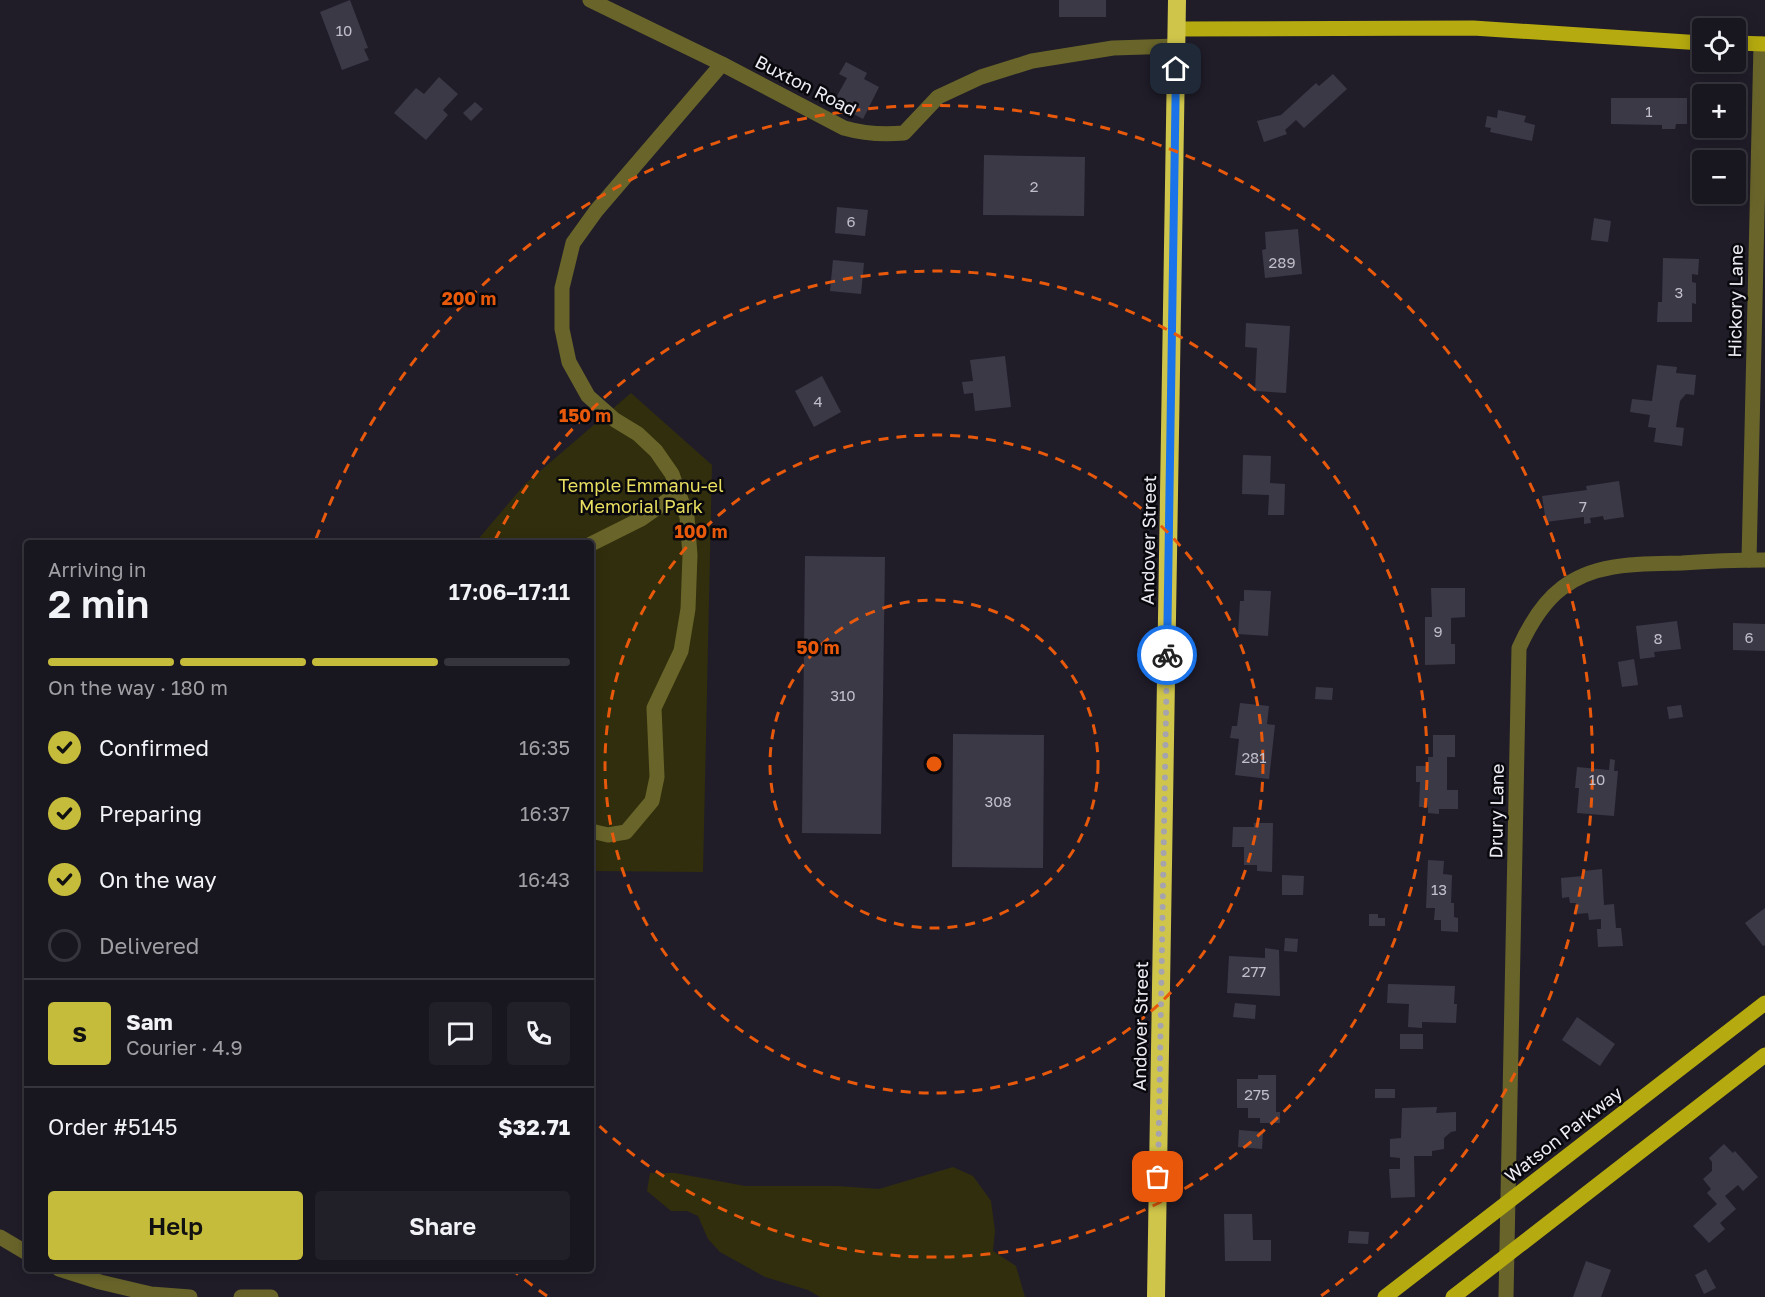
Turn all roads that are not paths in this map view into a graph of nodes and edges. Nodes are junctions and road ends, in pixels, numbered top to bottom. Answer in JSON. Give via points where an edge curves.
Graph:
{"nodes":[{"id":1,"x":590,"y":0,"type":"edge"},
{"id":2,"x":1177,"y":0,"type":"edge"},
{"id":3,"x":1177,"y":38,"type":"junction"},
{"id":4,"x":1692,"y":42,"type":"edge"},
{"id":5,"x":1746,"y":43,"type":"edge"},
{"id":6,"x":1763,"y":44,"type":"edge"},
{"id":7,"x":722,"y":64,"type":"junction"},
{"id":8,"x":678,"y":492,"type":"junction"},
{"id":9,"x":594,"y":542,"type":"edge"},
{"id":10,"x":1749,"y":560,"type":"junction"},
{"id":11,"x":1765,"y":560,"type":"edge"},
{"id":12,"x":594,"y":832,"type":"edge"},
{"id":13,"x":1765,"y":1003,"type":"edge"},
{"id":14,"x":1765,"y":1055,"type":"edge"},
{"id":15,"x":1508,"y":1201,"type":"junction"},
{"id":16,"x":0,"y":1237,"type":"edge"},
{"id":17,"x":24,"y":1251,"type":"edge"},
{"id":18,"x":1506,"y":1257,"type":"junction"},
{"id":19,"x":70,"y":1272,"type":"edge"},
{"id":20,"x":190,"y":1297,"type":"edge"},
{"id":21,"x":241,"y":1297,"type":"edge"},
{"id":22,"x":271,"y":1297,"type":"edge"},
{"id":23,"x":1156,"y":1297,"type":"edge"},
{"id":24,"x":1385,"y":1297,"type":"edge"},
{"id":25,"x":1453,"y":1297,"type":"edge"},
{"id":26,"x":1506,"y":1297,"type":"edge"}],
"edges":[{"from":1,"to":7,"type":"street","name":"Buxton Road"},
{"from":2,"to":3,"type":"highway","name":"Andover Street"},
{"from":3,"to":4,"type":"main road","via":[[1473,28]]},
{"from":3,"to":7,"type":"street","name":"Buxton Road","via":[[1032,60],[938,97],[904,133],[884,135],[844,128]]},
{"from":3,"to":23,"type":"highway","name":"Andover Street"},
{"from":5,"to":6,"type":"main road"},
{"from":6,"to":10,"type":"street","name":"Hickory Lane"},
{"from":7,"to":8,"type":"street","via":[[573,243],[562,288],[562,329],[569,363],[588,396],[656,451],[672,474]]},
{"from":8,"to":9,"type":"street","via":[[641,519]]},
{"from":8,"to":12,"type":"street","via":[[687,517],[688,609],[681,651],[654,708],[657,777],[652,801],[626,832],[608,835]]},
{"from":10,"to":11,"type":"street","name":"Drury Lane"},
{"from":10,"to":15,"type":"street","name":"Drury Lane","via":[[1614,566],[1585,574],[1561,588],[1545,605],[1519,648]]},
{"from":13,"to":15,"type":"main road","name":"Watson Parkway"},
{"from":14,"to":18,"type":"main road"},
{"from":15,"to":18,"type":"street","name":"Drury Lane"},
{"from":15,"to":24,"type":"main road","name":"Watson Parkway"},
{"from":16,"to":17,"type":"street"},
{"from":18,"to":25,"type":"main road"},
{"from":18,"to":26,"type":"street","name":"Drury Lane"},
{"from":19,"to":20,"type":"street","via":[[151,1294]]},
{"from":21,"to":22,"type":"street"}]}
